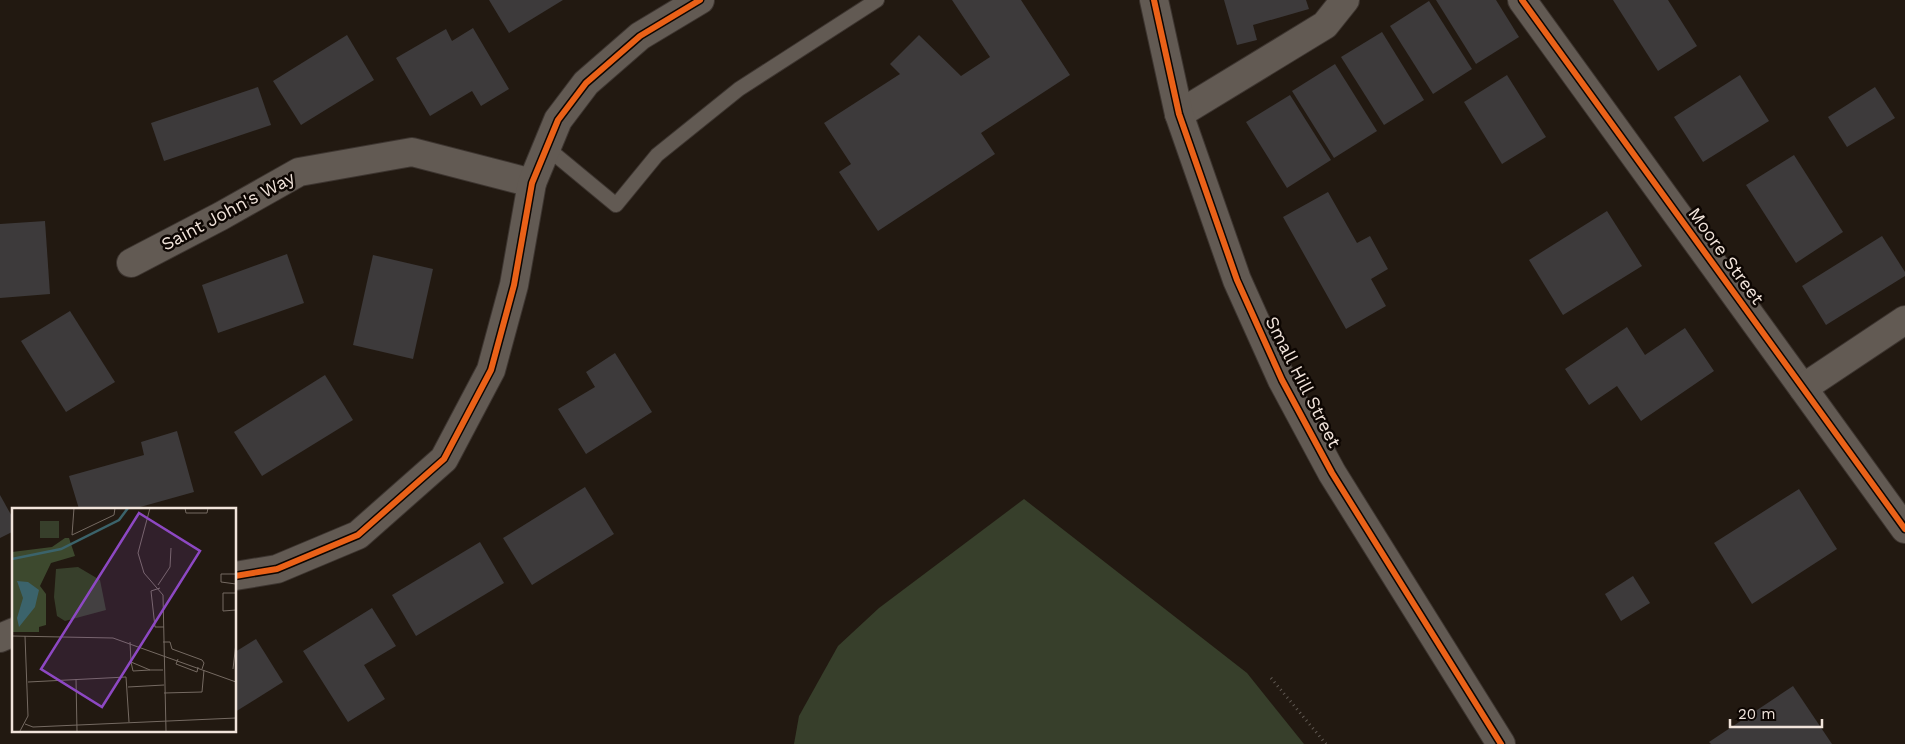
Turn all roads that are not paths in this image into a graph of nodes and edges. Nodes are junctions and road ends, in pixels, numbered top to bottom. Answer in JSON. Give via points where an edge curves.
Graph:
{"nodes":[{"id":1,"x":700,"y":0,"type":"edge"},
{"id":2,"x":877,"y":0,"type":"edge"},
{"id":3,"x":1154,"y":0,"type":"edge"},
{"id":4,"x":1345,"y":0,"type":"edge"},
{"id":5,"x":1522,"y":0,"type":"edge"},
{"id":6,"x":1179,"y":114,"type":"junction"},
{"id":7,"x":546,"y":147,"type":"junction"},
{"id":8,"x":532,"y":183,"type":"junction"},
{"id":9,"x":131,"y":263,"type":"dead end"},
{"id":10,"x":1905,"y":320,"type":"edge"},
{"id":11,"x":1803,"y":388,"type":"junction"},
{"id":12,"x":1905,"y":529,"type":"edge"},
{"id":13,"x":236,"y":576,"type":"edge"},
{"id":14,"x":12,"y":633,"type":"edge"},
{"id":15,"x":0,"y":638,"type":"edge"},
{"id":16,"x":1501,"y":744,"type":"edge"}],
"edges":[{"from":1,"to":7,"type":"street","via":[[640,36],[586,83],[558,120]]},
{"from":2,"to":7,"type":"lane","via":[[739,89],[657,155],[616,205]]},
{"from":3,"to":6,"type":"street","name":"Small Hill Street"},
{"from":4,"to":6,"type":"street","via":[[1325,25]]},
{"from":5,"to":11,"type":"street","name":"Moore Street"},
{"from":6,"to":16,"type":"street","name":"Small Hill Street","via":[[1237,280],[1282,380],[1332,473]]},
{"from":7,"to":8,"type":"street"},
{"from":8,"to":9,"type":"street","name":"Saint John's Way","via":[[412,152],[299,172]]},
{"from":8,"to":13,"type":"street","via":[[514,284],[491,370],[444,459],[358,535],[277,570]]},
{"from":10,"to":11,"type":"street"},
{"from":11,"to":12,"type":"street","name":"Moore Street"},
{"from":14,"to":15,"type":"street"}]}
